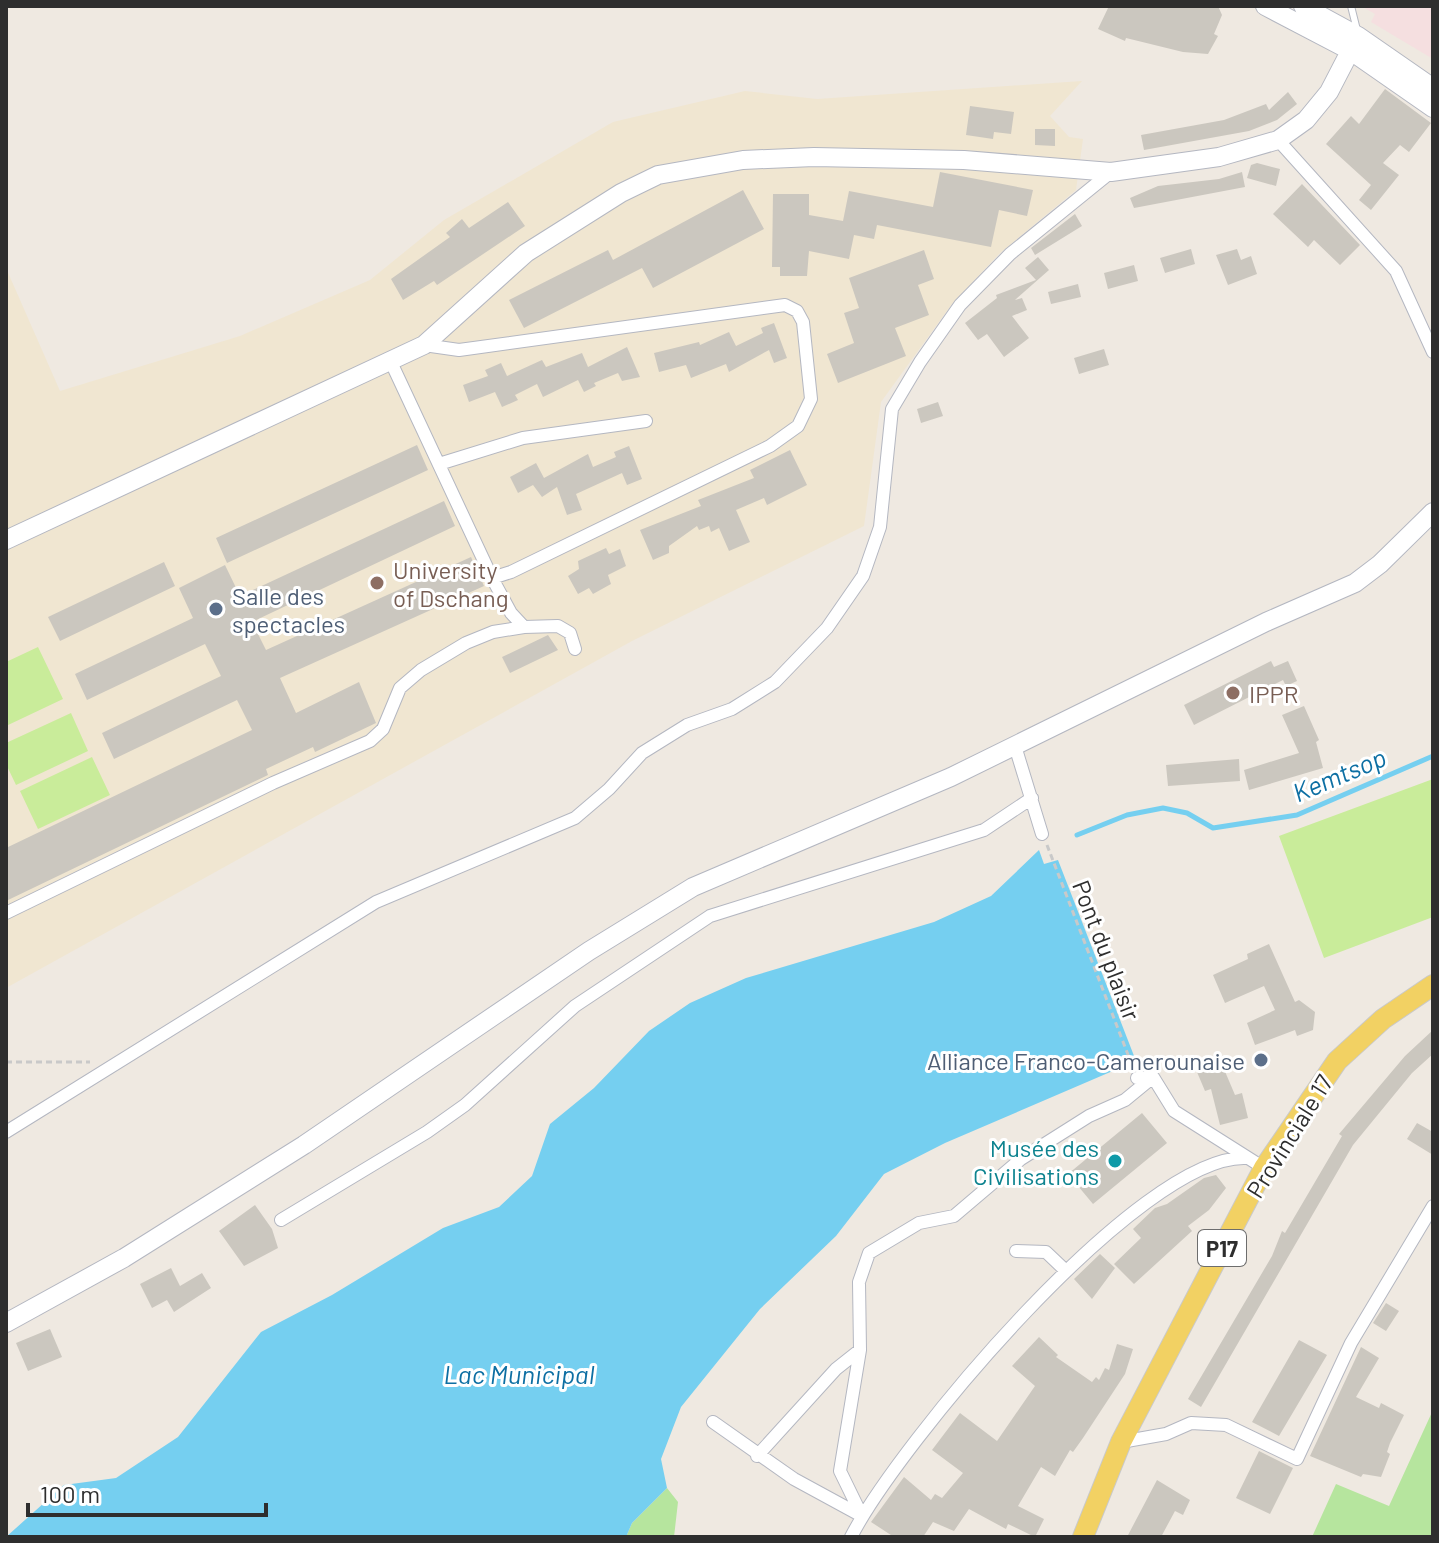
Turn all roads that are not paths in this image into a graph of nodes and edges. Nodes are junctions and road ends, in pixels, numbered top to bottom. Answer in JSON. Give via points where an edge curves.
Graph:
{"nodes":[{"id":1,"x":1265,"y":6,"type":"edge"},
{"id":2,"x":1303,"y":6,"type":"edge"},
{"id":3,"x":1351,"y":6,"type":"edge"},
{"id":4,"x":1354,"y":44,"type":"junction"},
{"id":5,"x":1433,"y":88,"type":"edge"},
{"id":6,"x":1433,"y":108,"type":"edge"},
{"id":7,"x":1278,"y":140,"type":"junction"},
{"id":8,"x":1111,"y":172,"type":"junction"},
{"id":9,"x":424,"y":345,"type":"junction"},
{"id":10,"x":1433,"y":352,"type":"edge"},
{"id":11,"x":390,"y":360,"type":"junction"},
{"id":12,"x":646,"y":421,"type":"dead end"},
{"id":13,"x":439,"y":464,"type":"junction"},
{"id":14,"x":1433,"y":512,"type":"edge"},
{"id":15,"x":6,"y":540,"type":"edge"},
{"id":16,"x":492,"y":578,"type":"junction"},
{"id":17,"x":524,"y":627,"type":"junction"},
{"id":18,"x":575,"y":649,"type":"dead end"},
{"id":19,"x":1015,"y":746,"type":"junction"},
{"id":20,"x":1032,"y":798,"type":"junction"},
{"id":21,"x":1042,"y":834,"type":"road end"},
{"id":22,"x":6,"y":913,"type":"edge"},
{"id":23,"x":1433,"y":985,"type":"edge"},
{"id":24,"x":1153,"y":1077,"type":"junction"},
{"id":25,"x":1137,"y":1078,"type":"road end"},
{"id":26,"x":6,"y":1132,"type":"edge"},
{"id":27,"x":1255,"y":1163,"type":"junction"},
{"id":28,"x":1433,"y":1206,"type":"edge"},
{"id":29,"x":281,"y":1220,"type":"dead end"},
{"id":30,"x":1016,"y":1251,"type":"dead end"},
{"id":31,"x":1066,"y":1271,"type":"junction"},
{"id":32,"x":6,"y":1323,"type":"edge"},
{"id":33,"x":860,"y":1350,"type":"junction"},
{"id":34,"x":713,"y":1422,"type":"dead end"},
{"id":35,"x":1121,"y":1442,"type":"junction"},
{"id":36,"x":757,"y":1456,"type":"junction"},
{"id":37,"x":862,"y":1516,"type":"junction"},
{"id":38,"x":851,"y":1537,"type":"edge"},
{"id":39,"x":1083,"y":1537,"type":"edge"}],
"edges":[{"from":1,"to":4,"type":"street"},
{"from":2,"to":4,"type":"street"},
{"from":3,"to":4,"type":"lane"},
{"from":4,"to":5,"type":"street"},
{"from":4,"to":6,"type":"street"},
{"from":4,"to":7,"type":"street","via":[[1329,92],[1306,120]]},
{"from":7,"to":8,"type":"street","via":[[1219,157]]},
{"from":7,"to":10,"type":"street","via":[[1396,271]]},
{"from":8,"to":9,"type":"street","via":[[964,160],[814,157],[743,160],[658,175],[526,253]]},
{"from":8,"to":26,"type":"street","via":[[1010,254],[960,305],[920,362],[892,409],[880,527],[863,576],[827,628],[775,682],[642,753],[575,818],[376,902]]},
{"from":9,"to":11,"type":"street"},
{"from":9,"to":16,"type":"street","via":[[459,350],[785,305],[803,322],[811,399],[798,426],[770,446]]},
{"from":11,"to":13,"type":"street"},
{"from":11,"to":15,"type":"street"},
{"from":12,"to":13,"type":"street","via":[[523,438]]},
{"from":13,"to":16,"type":"street"},
{"from":14,"to":19,"type":"street","via":[[1355,583]]},
{"from":16,"to":17,"type":"street"},
{"from":17,"to":18,"type":"street","via":[[558,626],[570,633]]},
{"from":17,"to":22,"type":"street","via":[[480,637],[421,670],[400,688],[383,729],[370,741]]},
{"from":19,"to":20,"type":"street"},
{"from":19,"to":32,"type":"street","via":[[736,867],[654,909],[304,1145],[124,1258]]},
{"from":20,"to":21,"type":"street"},
{"from":20,"to":29,"type":"street","via":[[984,830],[710,916],[575,1006],[465,1105],[427,1132]]},
{"from":23,"to":27,"type":"main road","name":"Provinciale 17","number":"P17","via":[[1383,1019],[1337,1061]]},
{"from":24,"to":25,"type":"street"},
{"from":24,"to":27,"type":"street","via":[[1174,1111]]},
{"from":24,"to":33,"type":"street","via":[[1125,1100],[1021,1159],[954,1216],[919,1223],[869,1253],[859,1282]]},
{"from":27,"to":31,"type":"street","via":[[1230,1157],[1206,1165],[1160,1192]]},
{"from":27,"to":35,"type":"main road","name":"Provinciale 17","number":"P17"},
{"from":28,"to":35,"type":"street","via":[[1351,1343],[1297,1459],[1226,1425],[1191,1423],[1166,1434]]},
{"from":30,"to":31,"type":"street","via":[[1046,1252]]},
{"from":31,"to":37,"type":"street","via":[[994,1347]]},
{"from":33,"to":36,"type":"street"},
{"from":33,"to":37,"type":"street","via":[[840,1471]]},
{"from":34,"to":36,"type":"street"},
{"from":35,"to":39,"type":"main road","name":"Provinciale 17","number":"P17"},
{"from":36,"to":37,"type":"street"},
{"from":37,"to":38,"type":"street"}]}
